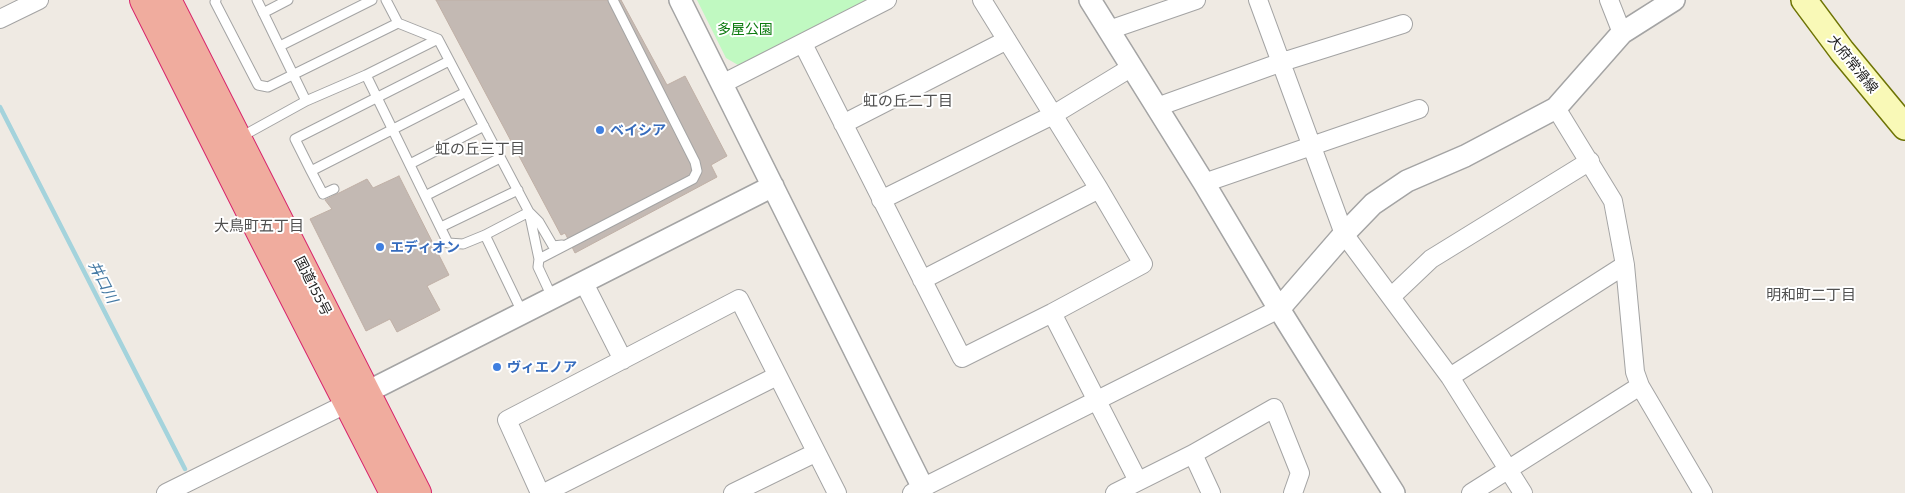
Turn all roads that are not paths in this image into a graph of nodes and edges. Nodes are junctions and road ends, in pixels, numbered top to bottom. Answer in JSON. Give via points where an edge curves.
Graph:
{"nodes":[{"id":1,"x":39,"y":0,"type":"edge"},
{"id":2,"x":144,"y":0,"type":"edge"},
{"id":3,"x":166,"y":0,"type":"edge"},
{"id":4,"x":216,"y":0,"type":"edge"},
{"id":5,"x":257,"y":0,"type":"edge"},
{"id":6,"x":288,"y":0,"type":"edge"},
{"id":7,"x":372,"y":0,"type":"edge"},
{"id":8,"x":386,"y":0,"type":"edge"},
{"id":9,"x":613,"y":0,"type":"edge"},
{"id":10,"x":680,"y":0,"type":"edge"},
{"id":11,"x":888,"y":0,"type":"edge"},
{"id":12,"x":982,"y":0,"type":"edge"},
{"id":13,"x":1090,"y":0,"type":"edge"},
{"id":14,"x":1196,"y":0,"type":"edge"},
{"id":15,"x":1258,"y":0,"type":"edge"},
{"id":16,"x":1609,"y":0,"type":"edge"},
{"id":17,"x":1674,"y":0,"type":"edge"},
{"id":18,"x":1804,"y":0,"type":"edge"},
{"id":19,"x":263,"y":13,"type":"junction"},
{"id":20,"x":0,"y":19,"type":"edge"},
{"id":21,"x":398,"y":23,"type":"junction"},
{"id":22,"x":1403,"y":24,"type":"dead end"},
{"id":23,"x":1109,"y":30,"type":"junction"},
{"id":24,"x":1622,"y":33,"type":"junction"},
{"id":25,"x":438,"y":39,"type":"junction"},
{"id":26,"x":1007,"y":40,"type":"junction"},
{"id":27,"x":803,"y":44,"type":"junction"},
{"id":28,"x":280,"y":46,"type":"junction"},
{"id":29,"x":449,"y":61,"type":"junction"},
{"id":30,"x":1282,"y":62,"type":"junction"},
{"id":31,"x":1132,"y":67,"type":"junction"},
{"id":32,"x":294,"y":74,"type":"junction"},
{"id":33,"x":366,"y":75,"type":"junction"},
{"id":34,"x":722,"y":84,"type":"junction"},
{"id":35,"x":466,"y":92,"type":"junction"},
{"id":36,"x":377,"y":97,"type":"junction"},
{"id":37,"x":306,"y":100,"type":"junction"},
{"id":38,"x":1157,"y":107,"type":"junction"},
{"id":39,"x":1556,"y":108,"type":"junction"},
{"id":40,"x":1419,"y":109,"type":"dead end"},
{"id":41,"x":1053,"y":115,"type":"junction"},
{"id":42,"x":843,"y":124,"type":"junction"},
{"id":43,"x":484,"y":126,"type":"junction"},
{"id":44,"x":1905,"y":127,"type":"edge"},
{"id":45,"x":393,"y":130,"type":"junction"},
{"id":46,"x":237,"y":140,"type":"junction"},
{"id":47,"x":1311,"y":145,"type":"junction"},
{"id":48,"x":500,"y":158,"type":"junction"},
{"id":49,"x":1590,"y":161,"type":"junction"},
{"id":50,"x":410,"y":164,"type":"junction"},
{"id":51,"x":311,"y":171,"type":"junction"},
{"id":52,"x":1204,"y":182,"type":"junction"},
{"id":53,"x":773,"y":186,"type":"junction"},
{"id":54,"x":334,"y":189,"type":"dead end"},
{"id":55,"x":1099,"y":189,"type":"junction"},
{"id":56,"x":518,"y":190,"type":"junction"},
{"id":57,"x":425,"y":196,"type":"junction"},
{"id":58,"x":882,"y":200,"type":"junction"},
{"id":59,"x":529,"y":212,"type":"junction"},
{"id":60,"x":441,"y":227,"type":"junction"},
{"id":61,"x":1344,"y":234,"type":"junction"},
{"id":62,"x":485,"y":235,"type":"junction"},
{"id":63,"x":565,"y":245,"type":"junction"},
{"id":64,"x":539,"y":258,"type":"junction"},
{"id":65,"x":1624,"y":265,"type":"junction"},
{"id":66,"x":922,"y":280,"type":"junction"},
{"id":67,"x":584,"y":283,"type":"junction"},
{"id":68,"x":1391,"y":297,"type":"junction"},
{"id":69,"x":553,"y":299,"type":"junction"},
{"id":70,"x":1280,"y":309,"type":"junction"},
{"id":71,"x":1052,"y":313,"type":"junction"},
{"id":72,"x":524,"y":314,"type":"junction"},
{"id":73,"x":623,"y":360,"type":"junction"},
{"id":74,"x":777,"y":376,"type":"junction"},
{"id":75,"x":1450,"y":377,"type":"junction"},
{"id":76,"x":1640,"y":386,"type":"junction"},
{"id":77,"x":358,"y":398,"type":"junction"},
{"id":78,"x":1098,"y":400,"type":"junction"},
{"id":79,"x":815,"y":453,"type":"junction"},
{"id":80,"x":1193,"y":454,"type":"junction"},
{"id":81,"x":1508,"y":469,"type":"junction"},
{"id":82,"x":1138,"y":481,"type":"junction"},
{"id":83,"x":920,"y":491,"type":"edge"},
{"id":84,"x":166,"y":493,"type":"edge"},
{"id":85,"x":394,"y":493,"type":"edge"},
{"id":86,"x":417,"y":493,"type":"edge"},
{"id":87,"x":540,"y":493,"type":"edge"},
{"id":88,"x":544,"y":493,"type":"edge"},
{"id":89,"x":733,"y":493,"type":"edge"},
{"id":90,"x":836,"y":493,"type":"edge"},
{"id":91,"x":1114,"y":493,"type":"edge"},
{"id":92,"x":1211,"y":493,"type":"edge"},
{"id":93,"x":1293,"y":493,"type":"edge"},
{"id":94,"x":1394,"y":493,"type":"edge"},
{"id":95,"x":1471,"y":493,"type":"edge"},
{"id":96,"x":1523,"y":493,"type":"edge"},
{"id":97,"x":1703,"y":493,"type":"edge"}],
"edges":[{"from":1,"to":20,"type":"street"},
{"from":2,"to":77,"type":"highway","name":"国道155号"},
{"from":3,"to":46,"type":"highway","name":"国道155号"},
{"from":4,"to":32,"type":"lane","via":[[258,85],[268,87]]},
{"from":5,"to":19,"type":"lane"},
{"from":6,"to":19,"type":"lane"},
{"from":7,"to":28,"type":"lane"},
{"from":8,"to":21,"type":"lane"},
{"from":9,"to":63,"type":"lane","via":[[696,162],[697,171],[693,179]]},
{"from":10,"to":34,"type":"street"},
{"from":11,"to":27,"type":"street"},
{"from":12,"to":26,"type":"street"},
{"from":13,"to":23,"type":"street"},
{"from":14,"to":23,"type":"street"},
{"from":15,"to":30,"type":"street"},
{"from":16,"to":24,"type":"street"},
{"from":17,"to":24,"type":"street"},
{"from":18,"to":44,"type":"main road","name":"大府常滑線","via":[[1842,52]]},
{"from":19,"to":28,"type":"lane"},
{"from":21,"to":25,"type":"lane"},
{"from":21,"to":32,"type":"lane"},
{"from":22,"to":30,"type":"street"},
{"from":23,"to":31,"type":"street"},
{"from":24,"to":39,"type":"street"},
{"from":25,"to":29,"type":"lane"},
{"from":25,"to":33,"type":"lane"},
{"from":26,"to":41,"type":"street"},
{"from":26,"to":42,"type":"street"},
{"from":27,"to":34,"type":"street"},
{"from":27,"to":42,"type":"street"},
{"from":28,"to":32,"type":"lane"},
{"from":29,"to":35,"type":"lane"},
{"from":29,"to":36,"type":"lane"},
{"from":30,"to":38,"type":"street"},
{"from":30,"to":47,"type":"street"},
{"from":31,"to":38,"type":"street"},
{"from":31,"to":41,"type":"street"},
{"from":32,"to":37,"type":"lane"},
{"from":33,"to":36,"type":"lane"},
{"from":33,"to":37,"type":"lane"},
{"from":34,"to":53,"type":"street"},
{"from":35,"to":43,"type":"lane"},
{"from":35,"to":45,"type":"lane"},
{"from":36,"to":45,"type":"lane"},
{"from":36,"to":51,"type":"lane","via":[[295,139]]},
{"from":37,"to":46,"type":"lane"},
{"from":38,"to":52,"type":"street"},
{"from":39,"to":49,"type":"street"},
{"from":39,"to":61,"type":"street","via":[[1465,156],[1407,181],[1373,204]]},
{"from":40,"to":47,"type":"street"},
{"from":41,"to":55,"type":"street"},
{"from":41,"to":58,"type":"street"},
{"from":42,"to":58,"type":"street"},
{"from":43,"to":48,"type":"lane"},
{"from":43,"to":50,"type":"lane"},
{"from":45,"to":50,"type":"lane"},
{"from":45,"to":51,"type":"lane"},
{"from":46,"to":77,"type":"highway","name":"国道155号"},
{"from":47,"to":52,"type":"street"},
{"from":47,"to":61,"type":"street"},
{"from":48,"to":56,"type":"lane"},
{"from":48,"to":57,"type":"lane"},
{"from":49,"to":65,"type":"street","via":[[1613,201]]},
{"from":49,"to":68,"type":"street","via":[[1431,259]]},
{"from":50,"to":57,"type":"lane"},
{"from":51,"to":54,"type":"lane","via":[[323,194]]},
{"from":52,"to":70,"type":"street"},
{"from":53,"to":67,"type":"street"},
{"from":53,"to":83,"type":"street"},
{"from":55,"to":66,"type":"street"},
{"from":55,"to":71,"type":"street","via":[[1143,264]]},
{"from":56,"to":59,"type":"lane"},
{"from":56,"to":60,"type":"lane"},
{"from":57,"to":60,"type":"lane"},
{"from":58,"to":66,"type":"street"},
{"from":59,"to":62,"type":"lane"},
{"from":59,"to":63,"type":"lane","via":[[553,246]]},
{"from":59,"to":64,"type":"lane"},
{"from":60,"to":62,"type":"lane","via":[[448,243],[462,244]]},
{"from":61,"to":68,"type":"street"},
{"from":61,"to":70,"type":"street"},
{"from":62,"to":72,"type":"lane"},
{"from":63,"to":64,"type":"lane"},
{"from":64,"to":69,"type":"lane","via":[[538,267]]},
{"from":65,"to":75,"type":"street"},
{"from":65,"to":76,"type":"street","via":[[1635,372]]},
{"from":66,"to":71,"type":"street","via":[[962,358]]},
{"from":67,"to":69,"type":"street"},
{"from":67,"to":73,"type":"street"},
{"from":68,"to":75,"type":"street"},
{"from":69,"to":72,"type":"street"},
{"from":70,"to":78,"type":"street"},
{"from":70,"to":94,"type":"street"},
{"from":71,"to":78,"type":"street"},
{"from":72,"to":77,"type":"street"},
{"from":73,"to":74,"type":"street","via":[[739,300]]},
{"from":73,"to":87,"type":"street","via":[[507,420]]},
{"from":74,"to":79,"type":"street"},
{"from":74,"to":88,"type":"street"},
{"from":75,"to":81,"type":"street"},
{"from":76,"to":81,"type":"street"},
{"from":76,"to":97,"type":"street"},
{"from":77,"to":84,"type":"street"},
{"from":77,"to":85,"type":"highway","name":"国道155号"},
{"from":77,"to":86,"type":"highway","name":"国道155号"},
{"from":78,"to":82,"type":"street"},
{"from":78,"to":83,"type":"street"},
{"from":79,"to":89,"type":"street"},
{"from":79,"to":90,"type":"street"},
{"from":80,"to":82,"type":"street"},
{"from":80,"to":92,"type":"street"},
{"from":80,"to":93,"type":"street","via":[[1274,408],[1300,473]]},
{"from":81,"to":95,"type":"street"},
{"from":81,"to":96,"type":"street"},
{"from":82,"to":91,"type":"street"}]}
